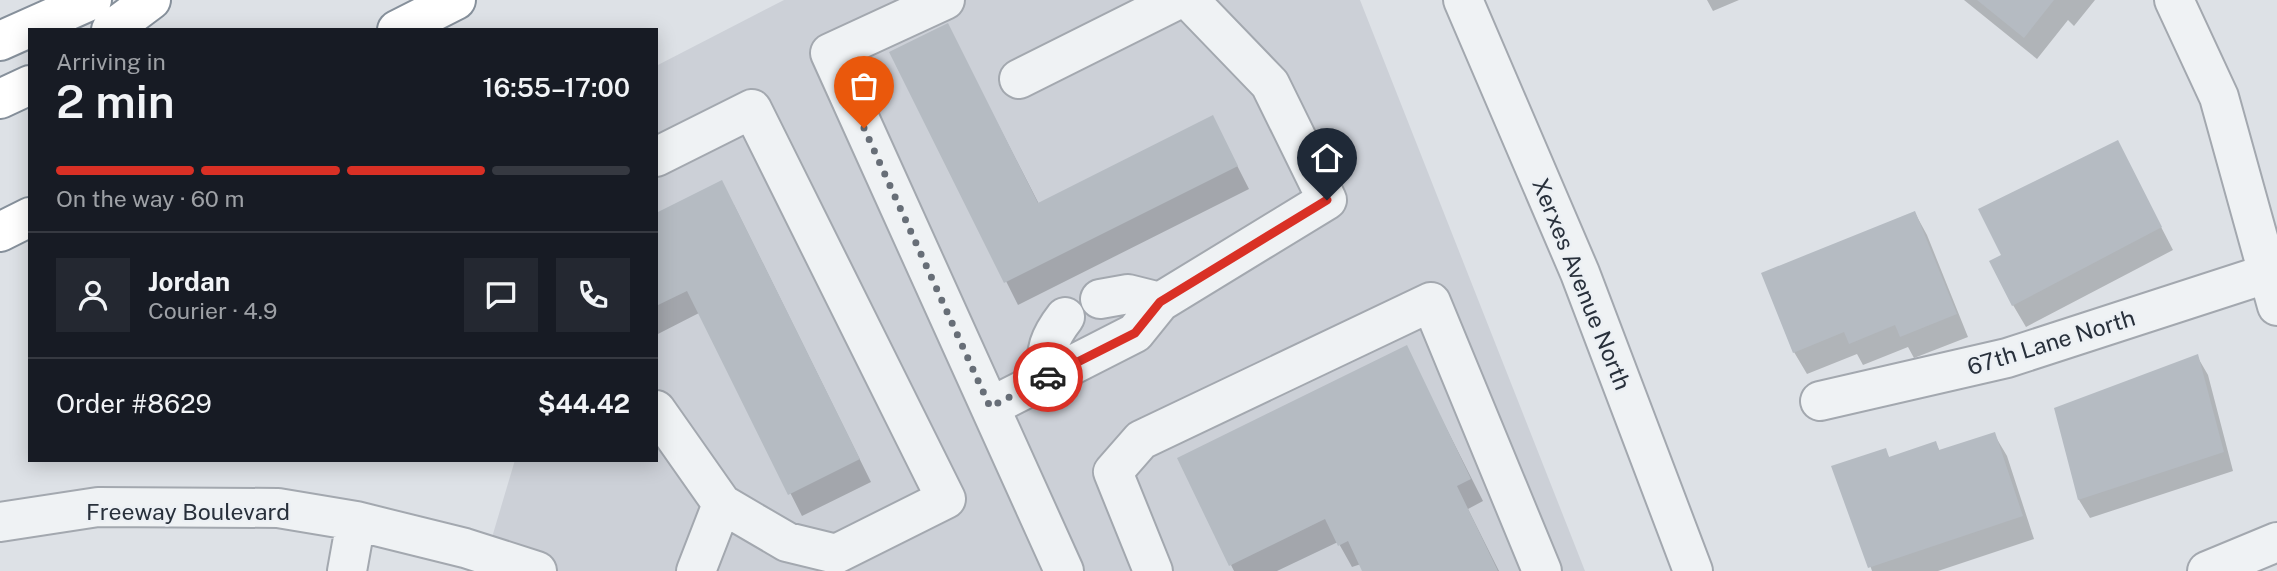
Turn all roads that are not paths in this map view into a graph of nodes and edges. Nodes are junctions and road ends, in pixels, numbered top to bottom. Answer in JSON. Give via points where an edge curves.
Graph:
{"nodes":[{"id":1,"x":92,"y":0,"type":"edge"},
{"id":2,"x":151,"y":0,"type":"edge"},
{"id":3,"x":456,"y":0,"type":"edge"},
{"id":4,"x":945,"y":0,"type":"edge"},
{"id":5,"x":1177,"y":0,"type":"edge"},
{"id":6,"x":1189,"y":0,"type":"edge"},
{"id":7,"x":1463,"y":0,"type":"edge"},
{"id":8,"x":2174,"y":0,"type":"edge"},
{"id":9,"x":29,"y":28,"type":"edge"},
{"id":10,"x":114,"y":28,"type":"edge"},
{"id":11,"x":401,"y":28,"type":"edge"},
{"id":12,"x":28,"y":29,"type":"edge"},
{"id":13,"x":0,"y":41,"type":"edge"},
{"id":14,"x":1019,"y":79,"type":"dead end"},
{"id":15,"x":28,"y":86,"type":"edge"},
{"id":16,"x":0,"y":99,"type":"edge"},
{"id":17,"x":658,"y":156,"type":"edge"},
{"id":18,"x":28,"y":218,"type":"edge"},
{"id":19,"x":0,"y":232,"type":"edge"},
{"id":20,"x":2274,"y":282,"type":"edge"},
{"id":21,"x":1100,"y":299,"type":"dead end"},
{"id":22,"x":1160,"y":302,"type":"junction"},
{"id":23,"x":1065,"y":317,"type":"dead end"},
{"id":24,"x":1049,"y":377,"type":"junction"},
{"id":25,"x":1820,"y":401,"type":"dead end"},
{"id":26,"x":990,"y":407,"type":"junction"},
{"id":27,"x":658,"y":413,"type":"edge"},
{"id":28,"x":722,"y":504,"type":"junction"},
{"id":29,"x":356,"y":521,"type":"junction"},
{"id":30,"x":0,"y":522,"type":"edge"},
{"id":31,"x":2277,"y":542,"type":"edge"},
{"id":32,"x":2211,"y":570,"type":"edge"},
{"id":33,"x":347,"y":571,"type":"edge"},
{"id":34,"x":537,"y":571,"type":"edge"},
{"id":35,"x":696,"y":571,"type":"edge"},
{"id":36,"x":1064,"y":571,"type":"edge"},
{"id":37,"x":1153,"y":571,"type":"edge"},
{"id":38,"x":1542,"y":571,"type":"edge"},
{"id":39,"x":1693,"y":571,"type":"edge"}],
"edges":[{"from":1,"to":9,"type":"highway"},
{"from":2,"to":10,"type":"highway"},
{"from":3,"to":11,"type":"highway"},
{"from":4,"to":26,"type":"street","via":[[830,53]]},
{"from":5,"to":14,"type":"street"},
{"from":6,"to":22,"type":"street","via":[[1270,84],[1327,200]]},
{"from":7,"to":39,"type":"street","name":"Xerxes Avenue North","via":[[1580,273]]},
{"from":8,"to":20,"type":"street","via":[[2218,97]]},
{"from":12,"to":13,"type":"highway"},
{"from":15,"to":16,"type":"highway"},
{"from":17,"to":28,"type":"street","via":[[752,109],[946,499],[836,554],[788,542]]},
{"from":18,"to":19,"type":"highway"},
{"from":20,"to":25,"type":"street","name":"67th Lane North","via":[[2007,358]]},
{"from":21,"to":22,"type":"street","via":[[1128,295]]},
{"from":22,"to":24,"type":"street","via":[[1135,333]]},
{"from":23,"to":24,"type":"street","via":[[1051,335],[1045,363]]},
{"from":24,"to":26,"type":"street"},
{"from":26,"to":36,"type":"street"},
{"from":27,"to":28,"type":"street"},
{"from":28,"to":35,"type":"street"},
{"from":29,"to":30,"type":"street","name":"Freeway Boulevard","via":[[278,508],[222,506],[98,507]]},
{"from":29,"to":33,"type":"street"},
{"from":29,"to":34,"type":"street","name":"Freeway Boulevard"},
{"from":31,"to":32,"type":"street"},
{"from":37,"to":38,"type":"street","via":[[1113,472],[1141,440],[1431,302]]}]}
